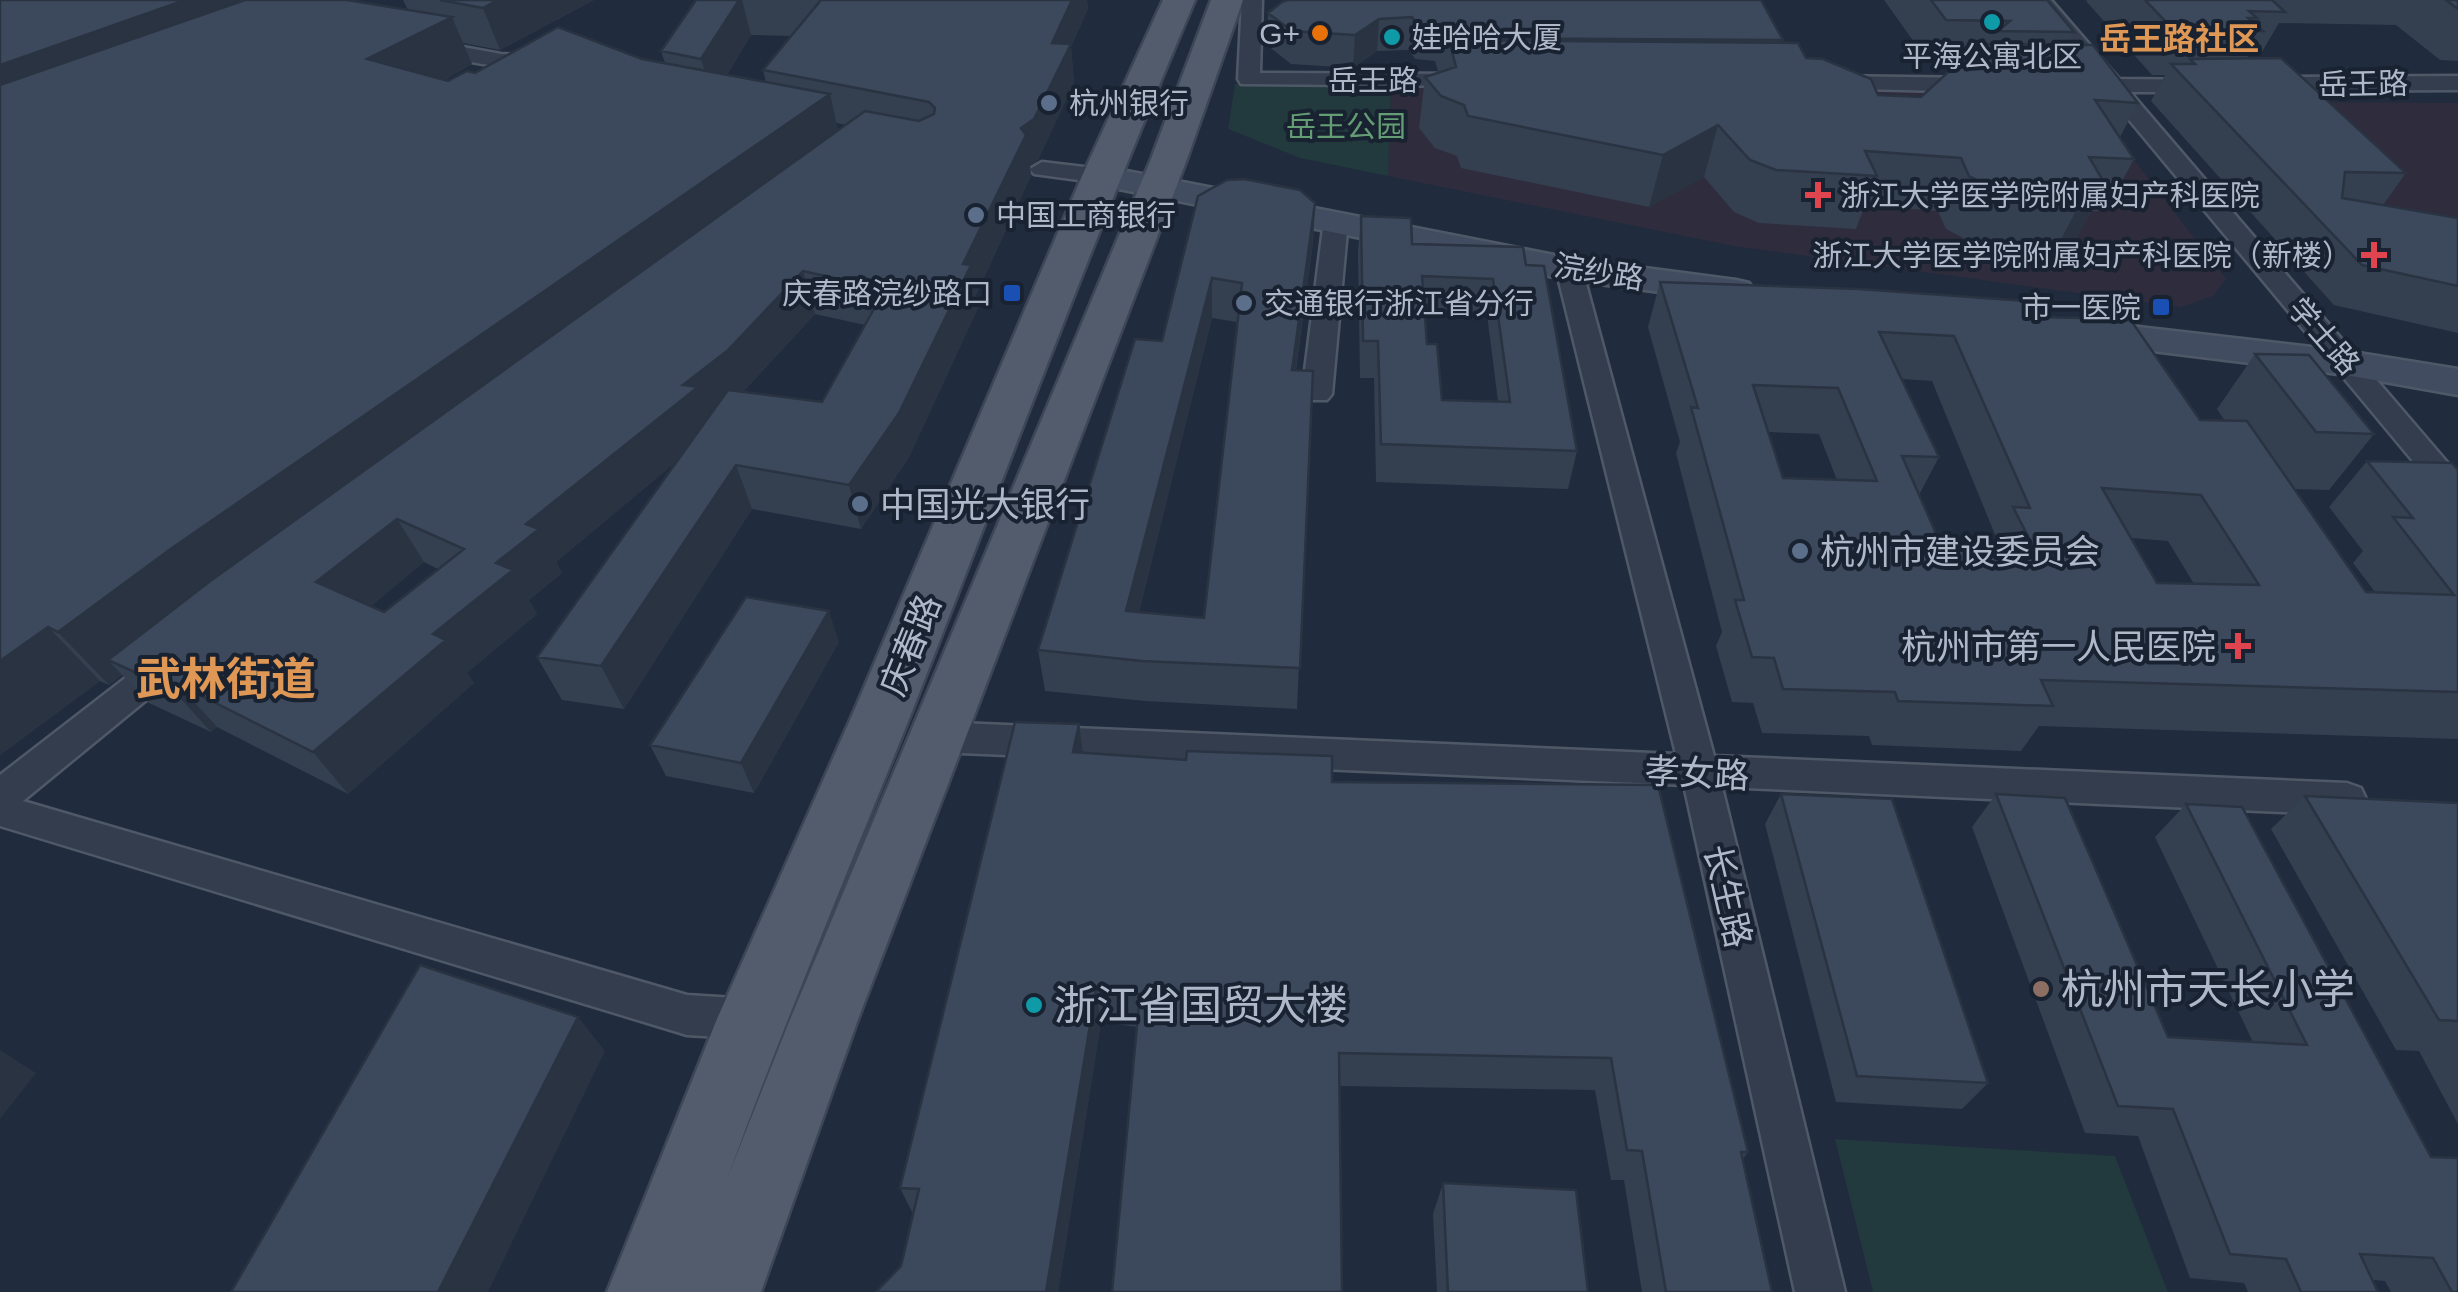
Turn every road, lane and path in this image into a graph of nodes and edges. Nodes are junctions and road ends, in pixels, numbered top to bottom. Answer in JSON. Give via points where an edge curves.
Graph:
{"nodes":[{"id":1,"x":1179,"y":0,"type":"edge"},
{"id":2,"x":1227,"y":0,"type":"edge"},
{"id":3,"x":1252,"y":0,"type":"edge"},
{"id":4,"x":2040,"y":0,"type":"edge"},
{"id":5,"x":392,"y":40,"type":"edge"},
{"id":6,"x":568,"y":63,"type":"edge"},
{"id":7,"x":1491,"y":80,"type":"edge"},
{"id":8,"x":2458,"y":82,"type":"edge"},
{"id":9,"x":1798,"y":83,"type":"edge"},
{"id":10,"x":1999,"y":85,"type":"edge"},
{"id":11,"x":2056,"y":86,"type":"edge"},
{"id":12,"x":2112,"y":86,"type":"junction"},
{"id":13,"x":1042,"y":170,"type":"dead end"},
{"id":14,"x":1128,"y":181,"type":"junction"},
{"id":15,"x":1336,"y":220,"type":"junction"},
{"id":16,"x":1569,"y":269,"type":"junction"},
{"id":17,"x":1772,"y":296,"type":"edge"},
{"id":18,"x":2046,"y":329,"type":"edge"},
{"id":19,"x":2346,"y":362,"type":"junction"},
{"id":20,"x":2458,"y":382,"type":"edge"},
{"id":21,"x":1317,"y":394,"type":"edge"},
{"id":22,"x":2458,"y":495,"type":"edge"},
{"id":23,"x":199,"y":639,"type":"edge"},
{"id":24,"x":937,"y":736,"type":"junction"},
{"id":25,"x":1700,"y":773,"type":"junction"},
{"id":26,"x":0,"y":797,"type":"edge"},
{"id":27,"x":2383,"y":801,"type":"edge"},
{"id":28,"x":0,"y":810,"type":"edge"},
{"id":29,"x":751,"y":1019,"type":"junction"},
{"id":30,"x":646,"y":1292,"type":"edge"},
{"id":31,"x":722,"y":1292,"type":"edge"},
{"id":32,"x":1820,"y":1292,"type":"edge"}],
"edges":[{"from":1,"to":14,"type":"main road","name":"庆春路"},
{"from":2,"to":14,"type":"main road","name":"庆春路","via":[[1169,160]]},
{"from":3,"to":7,"type":"street","name":"岳王路","via":[[1249,79]]},
{"from":4,"to":12,"type":"street","name":"学士路"},
{"from":5,"to":6,"type":"street","via":[[501,60]]},
{"from":8,"to":12,"type":"street","name":"岳王路"},
{"from":9,"to":10,"type":"street"},
{"from":11,"to":12,"type":"street","name":"岳王路"},
{"from":12,"to":19,"type":"street","name":"学士路"},
{"from":13,"to":14,"type":"street"},
{"from":14,"to":15,"type":"main road","name":"浣纱路"},
{"from":14,"to":24,"type":"main road","name":"庆春路"},
{"from":14,"to":29,"type":"main road","name":"庆春路","via":[[883,711]]},
{"from":15,"to":16,"type":"main road","name":"浣纱路"},
{"from":15,"to":21,"type":"street"},
{"from":16,"to":17,"type":"main road","name":"浣纱路"},
{"from":16,"to":25,"type":"street","name":"长生路"},
{"from":18,"to":19,"type":"main road"},
{"from":19,"to":20,"type":"main road"},
{"from":19,"to":22,"type":"street","name":"学士路"},
{"from":23,"to":26,"type":"street"},
{"from":24,"to":25,"type":"street","name":"孝女路"},
{"from":24,"to":31,"type":"main road","name":"庆春路"},
{"from":25,"to":27,"type":"street","name":"孝女路"},
{"from":25,"to":32,"type":"street","name":"长生路"},
{"from":28,"to":29,"type":"street","via":[[687,1016]]},
{"from":29,"to":30,"type":"main road","name":"庆春路"}]}
